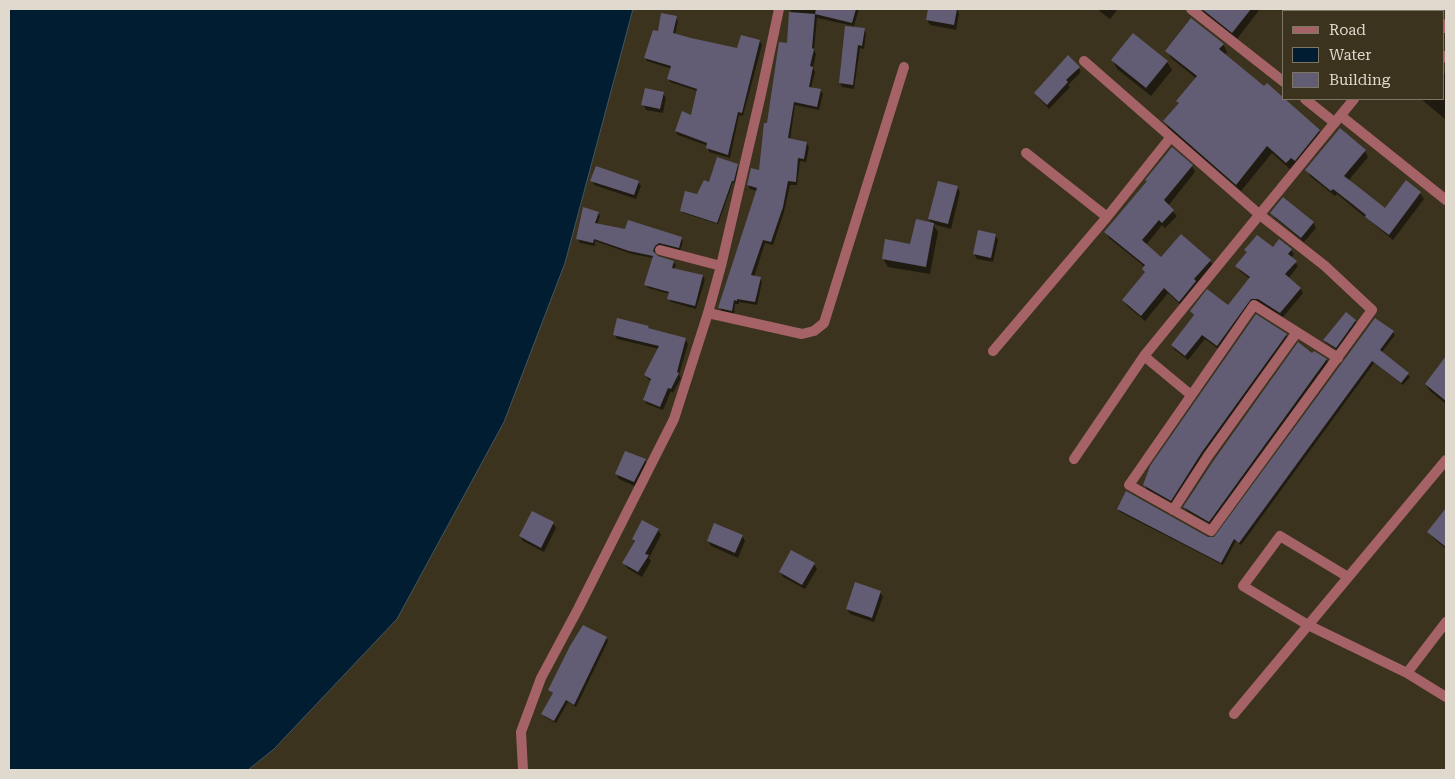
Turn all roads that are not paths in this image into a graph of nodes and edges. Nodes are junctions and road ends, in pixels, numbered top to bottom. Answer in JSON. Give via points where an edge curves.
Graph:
{"nodes":[{"id":1,"x":779,"y":9,"type":"edge"},
{"id":2,"x":1191,"y":9,"type":"edge"},
{"id":3,"x":1084,"y":61,"type":"dead end"},
{"id":4,"x":904,"y":67,"type":"dead end"},
{"id":5,"x":1282,"y":80,"type":"edge"},
{"id":6,"x":1306,"y":100,"type":"edge"},
{"id":7,"x":1353,"y":100,"type":"edge"},
{"id":8,"x":1338,"y":120,"type":"junction"},
{"id":9,"x":1170,"y":138,"type":"junction"},
{"id":10,"x":1026,"y":153,"type":"dead end"},
{"id":11,"x":1446,"y":200,"type":"edge"},
{"id":12,"x":1260,"y":215,"type":"junction"},
{"id":13,"x":1107,"y":217,"type":"junction"},
{"id":14,"x":660,"y":250,"type":"dead end"},
{"id":15,"x":721,"y":266,"type":"junction"},
{"id":16,"x":708,"y":313,"type":"junction"},
{"id":17,"x":1297,"y":332,"type":"junction"},
{"id":18,"x":993,"y":351,"type":"dead end"},
{"id":19,"x":1144,"y":356,"type":"junction"},
{"id":20,"x":1338,"y":358,"type":"junction"},
{"id":21,"x":1191,"y":395,"type":"junction"},
{"id":22,"x":1074,"y":459,"type":"dead end"},
{"id":23,"x":1446,"y":460,"type":"edge"},
{"id":24,"x":1173,"y":510,"type":"junction"},
{"id":25,"x":1348,"y":578,"type":"junction"},
{"id":26,"x":1446,"y":622,"type":"edge"},
{"id":27,"x":1308,"y":625,"type":"junction"},
{"id":28,"x":1407,"y":673,"type":"junction"},
{"id":29,"x":1446,"y":697,"type":"edge"},
{"id":30,"x":1234,"y":714,"type":"dead end"},
{"id":31,"x":523,"y":770,"type":"edge"}],
"edges":[{"from":1,"to":15,"type":"street"},
{"from":2,"to":5,"type":"street"},
{"from":3,"to":9,"type":"street"},
{"from":4,"to":16,"type":"street","via":[[824,323],[814,332],[802,334]]},
{"from":6,"to":8,"type":"street"},
{"from":7,"to":8,"type":"street"},
{"from":8,"to":11,"type":"street"},
{"from":8,"to":12,"type":"street"},
{"from":9,"to":12,"type":"street"},
{"from":9,"to":13,"type":"street"},
{"from":10,"to":13,"type":"street"},
{"from":12,"to":19,"type":"street"},
{"from":12,"to":20,"type":"street","via":[[1325,266],[1372,310]]},
{"from":13,"to":18,"type":"street"},
{"from":14,"to":15,"type":"street"},
{"from":15,"to":16,"type":"street"},
{"from":16,"to":31,"type":"street","via":[[674,419],[541,678],[520,732]]},
{"from":17,"to":20,"type":"street"},
{"from":17,"to":21,"type":"street","via":[[1254,305]]},
{"from":17,"to":24,"type":"street"},
{"from":19,"to":21,"type":"street"},
{"from":19,"to":22,"type":"street"},
{"from":20,"to":24,"type":"street","via":[[1212,532]]},
{"from":21,"to":24,"type":"street","via":[[1129,485]]},
{"from":23,"to":25,"type":"street"},
{"from":25,"to":27,"type":"street"},
{"from":25,"to":27,"type":"street","via":[[1280,536],[1243,586]]},
{"from":26,"to":28,"type":"street"},
{"from":27,"to":28,"type":"street"},
{"from":27,"to":30,"type":"street"},
{"from":28,"to":29,"type":"street"}]}
